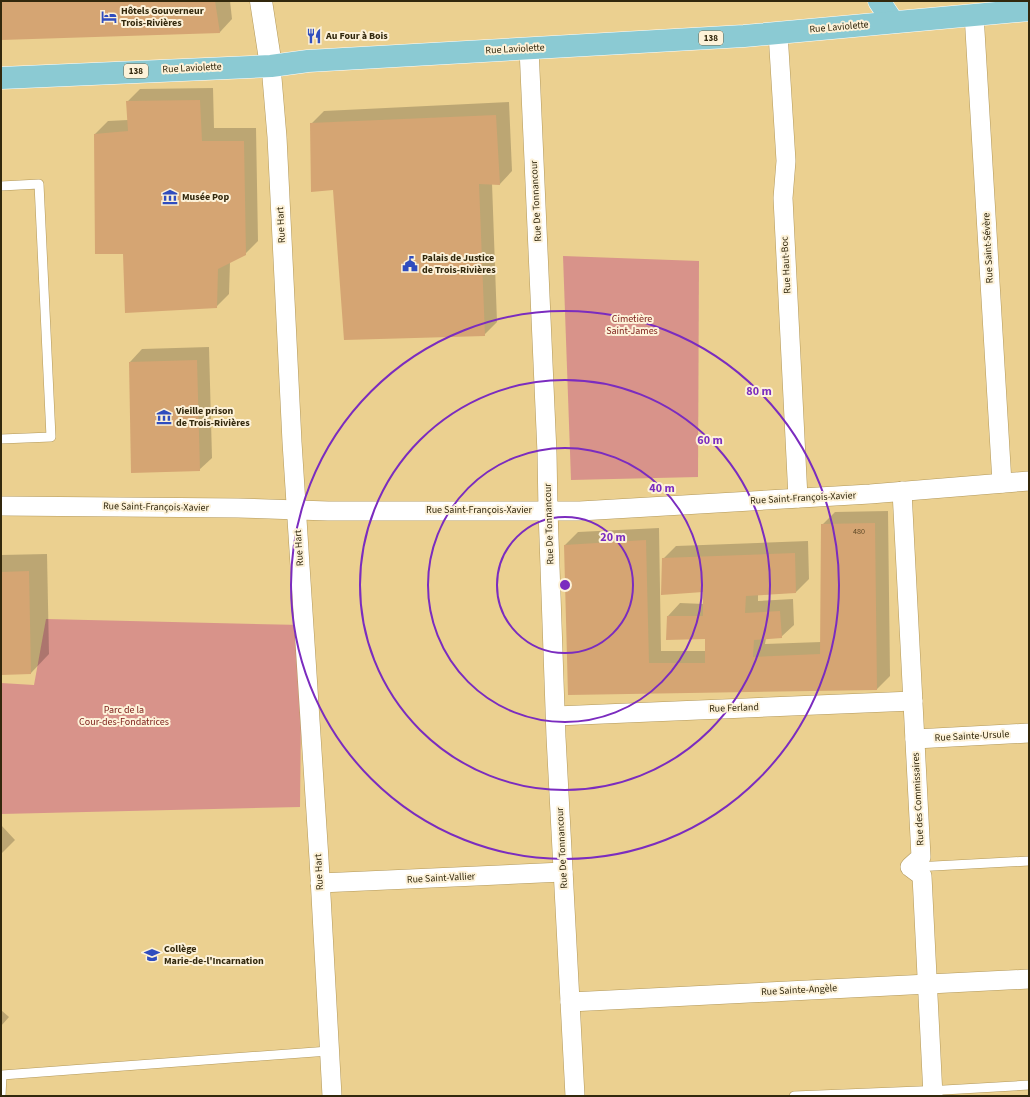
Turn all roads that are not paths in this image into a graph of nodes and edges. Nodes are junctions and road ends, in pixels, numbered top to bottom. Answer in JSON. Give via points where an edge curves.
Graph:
{"nodes":[{"id":1,"x":261,"y":1,"type":"edge"},
{"id":2,"x":879,"y":1,"type":"edge"},
{"id":3,"x":1029,"y":10,"type":"edge"},
{"id":4,"x":974,"y":14,"type":"junction"},
{"id":5,"x":893,"y":22,"type":"junction"},
{"id":6,"x":778,"y":33,"type":"junction"},
{"id":7,"x":529,"y":48,"type":"junction"},
{"id":8,"x":271,"y":66,"type":"junction"},
{"id":9,"x":1,"y":78,"type":"edge"},
{"id":10,"x":1,"y":186,"type":"edge"},
{"id":11,"x":1,"y":439,"type":"edge"},
{"id":12,"x":1029,"y":481,"type":"edge"},
{"id":13,"x":1002,"y":483,"type":"junction"},
{"id":14,"x":902,"y":491,"type":"junction"},
{"id":15,"x":798,"y":498,"type":"junction"},
{"id":16,"x":1,"y":506,"type":"edge"},
{"id":17,"x":297,"y":510,"type":"junction"},
{"id":18,"x":548,"y":510,"type":"junction"},
{"id":19,"x":913,"y":701,"type":"junction"},
{"id":20,"x":556,"y":716,"type":"junction"},
{"id":21,"x":1029,"y":733,"type":"edge"},
{"id":22,"x":915,"y":739,"type":"junction"},
{"id":23,"x":1029,"y":861,"type":"edge"},
{"id":24,"x":910,"y":868,"type":"junction"},
{"id":25,"x":562,"y":872,"type":"junction"},
{"id":26,"x":320,"y":883,"type":"junction"},
{"id":27,"x":1029,"y":978,"type":"edge"},
{"id":28,"x":928,"y":984,"type":"junction"},
{"id":29,"x":570,"y":1002,"type":"junction"},
{"id":30,"x":329,"y":1051,"type":"junction"},
{"id":31,"x":1029,"y":1085,"type":"edge"},
{"id":32,"x":933,"y":1093,"type":"edge"},
{"id":33,"x":1,"y":1096,"type":"edge"},
{"id":34,"x":332,"y":1096,"type":"edge"},
{"id":35,"x":575,"y":1096,"type":"edge"},
{"id":36,"x":794,"y":1096,"type":"edge"}],
"edges":[{"from":1,"to":8,"type":"street","name":"Rue Hart"},
{"from":2,"to":5,"type":"main road"},
{"from":3,"to":4,"type":"main road","name":"Rue Laviolette","number":"138"},
{"from":4,"to":5,"type":"main road","name":"Rue Laviolette","number":"138"},
{"from":4,"to":13,"type":"street","name":"Rue Saint-Sévère"},
{"from":5,"to":6,"type":"main road","name":"Rue Laviolette","number":"138"},
{"from":6,"to":7,"type":"main road","name":"Rue Laviolette","number":"138"},
{"from":6,"to":15,"type":"street","name":"Rue Haut-Boc","via":[[786,160],[783,198]]},
{"from":7,"to":8,"type":"main road","name":"Rue Laviolette","number":"138","via":[[308,60]]},
{"from":7,"to":18,"type":"street","name":"Rue De Tonnancour"},
{"from":8,"to":9,"type":"main road","name":"Rue Laviolette","number":"138"},
{"from":8,"to":17,"type":"street","name":"Rue Hart"},
{"from":10,"to":11,"type":"lane","via":[[39,184],[51,438]]},
{"from":12,"to":13,"type":"street","name":"Rue Saint-François-Xavier"},
{"from":13,"to":14,"type":"street","name":"Rue Saint-François-Xavier"},
{"from":14,"to":15,"type":"street","name":"Rue Saint-François-Xavier"},
{"from":14,"to":19,"type":"street","name":"Rue des Commissaires"},
{"from":15,"to":18,"type":"street","name":"Rue Saint-François-Xavier","via":[[580,511]]},
{"from":16,"to":17,"type":"street","name":"Rue Saint-François-Xavier"},
{"from":17,"to":18,"type":"street","name":"Rue Saint-François-Xavier"},
{"from":17,"to":26,"type":"street","name":"Rue Hart"},
{"from":18,"to":20,"type":"street","name":"Rue De Tonnancour"},
{"from":19,"to":20,"type":"street","name":"Rue Ferland"},
{"from":19,"to":22,"type":"street","name":"Rue des Commissaires"},
{"from":20,"to":25,"type":"street","name":"Rue De Tonnancour"},
{"from":21,"to":22,"type":"street","name":"Rue Sainte-Ursule"},
{"from":22,"to":24,"type":"street","name":"Rue des Commissaires","via":[[921,857]]},
{"from":23,"to":24,"type":"lane"},
{"from":24,"to":28,"type":"street","via":[[922,876]]},
{"from":25,"to":26,"type":"street","name":"Rue Saint-Vallier"},
{"from":25,"to":29,"type":"street","name":"Rue De Tonnancour"},
{"from":26,"to":30,"type":"street","name":"Rue Hart"},
{"from":27,"to":28,"type":"street","name":"Rue Sainte-Angèle"},
{"from":28,"to":29,"type":"street","name":"Rue Sainte-Angèle"},
{"from":28,"to":32,"type":"street"},
{"from":29,"to":35,"type":"street","name":"Rue De Tonnancour"},
{"from":30,"to":33,"type":"lane","via":[[2,1075]]},
{"from":30,"to":34,"type":"street","name":"Rue Hart"},
{"from":31,"to":32,"type":"lane"},
{"from":32,"to":36,"type":"lane"}]}
